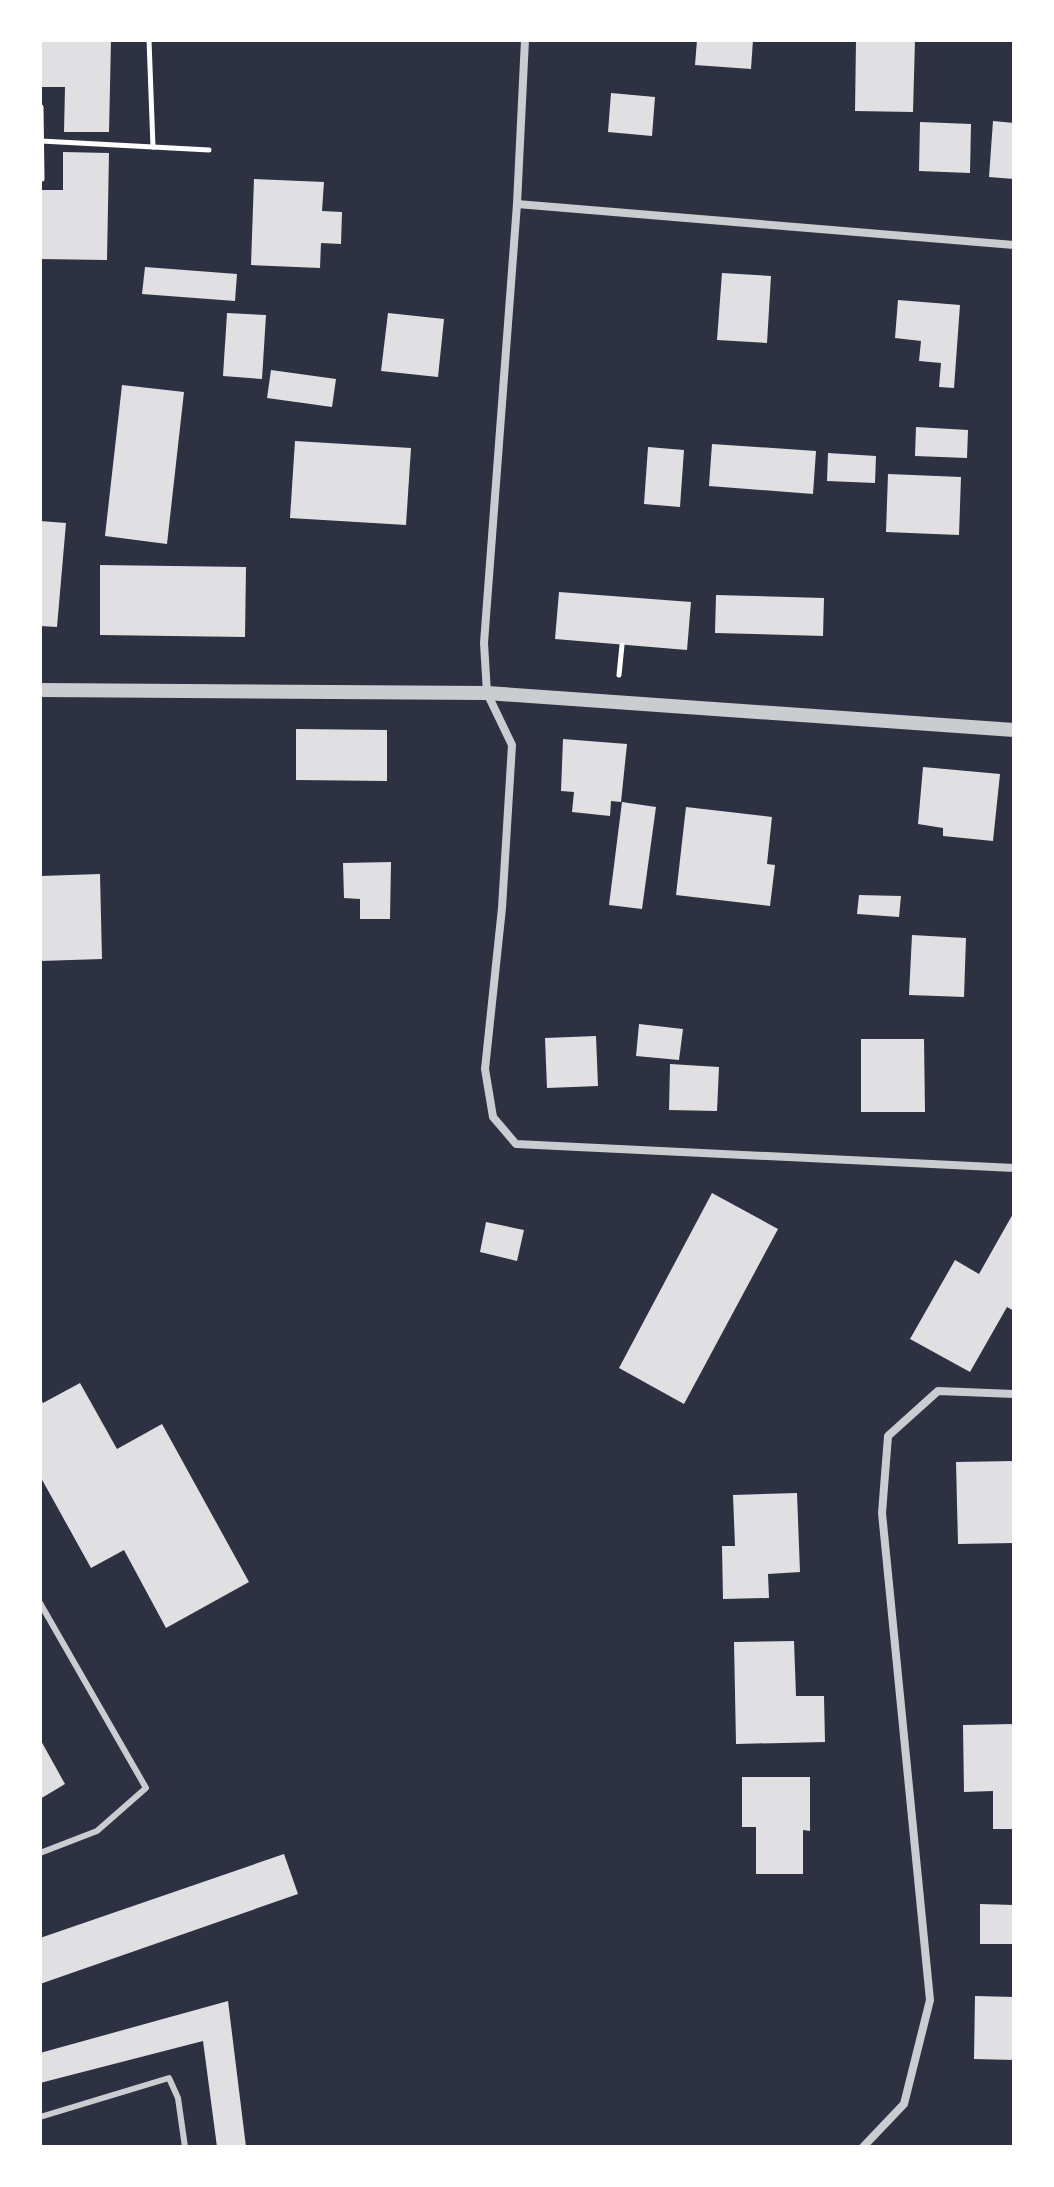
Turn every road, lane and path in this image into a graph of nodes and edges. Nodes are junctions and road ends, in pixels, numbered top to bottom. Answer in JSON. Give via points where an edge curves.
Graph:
{"nodes":[{"id":1,"x":149,"y":40,"type":"edge"},
{"id":2,"x":525,"y":40,"type":"edge"},
{"id":3,"x":41,"y":107,"type":"edge"},
{"id":4,"x":41,"y":141,"type":"edge"},
{"id":5,"x":153,"y":147,"type":"junction"},
{"id":6,"x":209,"y":150,"type":"dead end"},
{"id":7,"x":42,"y":179,"type":"dead end"},
{"id":8,"x":517,"y":204,"type":"junction"},
{"id":9,"x":1014,"y":245,"type":"edge"},
{"id":10,"x":622,"y":645,"type":"dead end"},
{"id":11,"x":619,"y":675,"type":"dead end"},
{"id":12,"x":40,"y":690,"type":"edge"},
{"id":13,"x":487,"y":693,"type":"junction"},
{"id":14,"x":1014,"y":730,"type":"edge"},
{"id":15,"x":1014,"y":1168,"type":"edge"},
{"id":16,"x":1014,"y":1394,"type":"edge"},
{"id":17,"x":40,"y":1603,"type":"edge"},
{"id":18,"x":40,"y":1853,"type":"edge"},
{"id":19,"x":40,"y":2117,"type":"edge"},
{"id":20,"x":185,"y":2147,"type":"edge"},
{"id":21,"x":863,"y":2147,"type":"edge"}],
"edges":[{"from":1,"to":5,"type":"path"},
{"from":2,"to":8,"type":"street"},
{"from":3,"to":4,"type":"path"},
{"from":4,"to":5,"type":"path"},
{"from":4,"to":7,"type":"path"},
{"from":5,"to":6,"type":"path"},
{"from":8,"to":9,"type":"street"},
{"from":8,"to":13,"type":"street","via":[[484,643]]},
{"from":10,"to":11,"type":"path"},
{"from":12,"to":13,"type":"street"},
{"from":13,"to":14,"type":"street"},
{"from":13,"to":15,"type":"street","via":[[512,745],[485,1069],[493,1117],[516,1144]]},
{"from":16,"to":21,"type":"street","via":[[938,1391],[888,1436],[882,1513],[930,2000],[904,2104]]},
{"from":17,"to":18,"type":"lane","via":[[146,1788],[97,1831]]},
{"from":19,"to":20,"type":"lane","via":[[169,2078],[178,2098]]}]}
